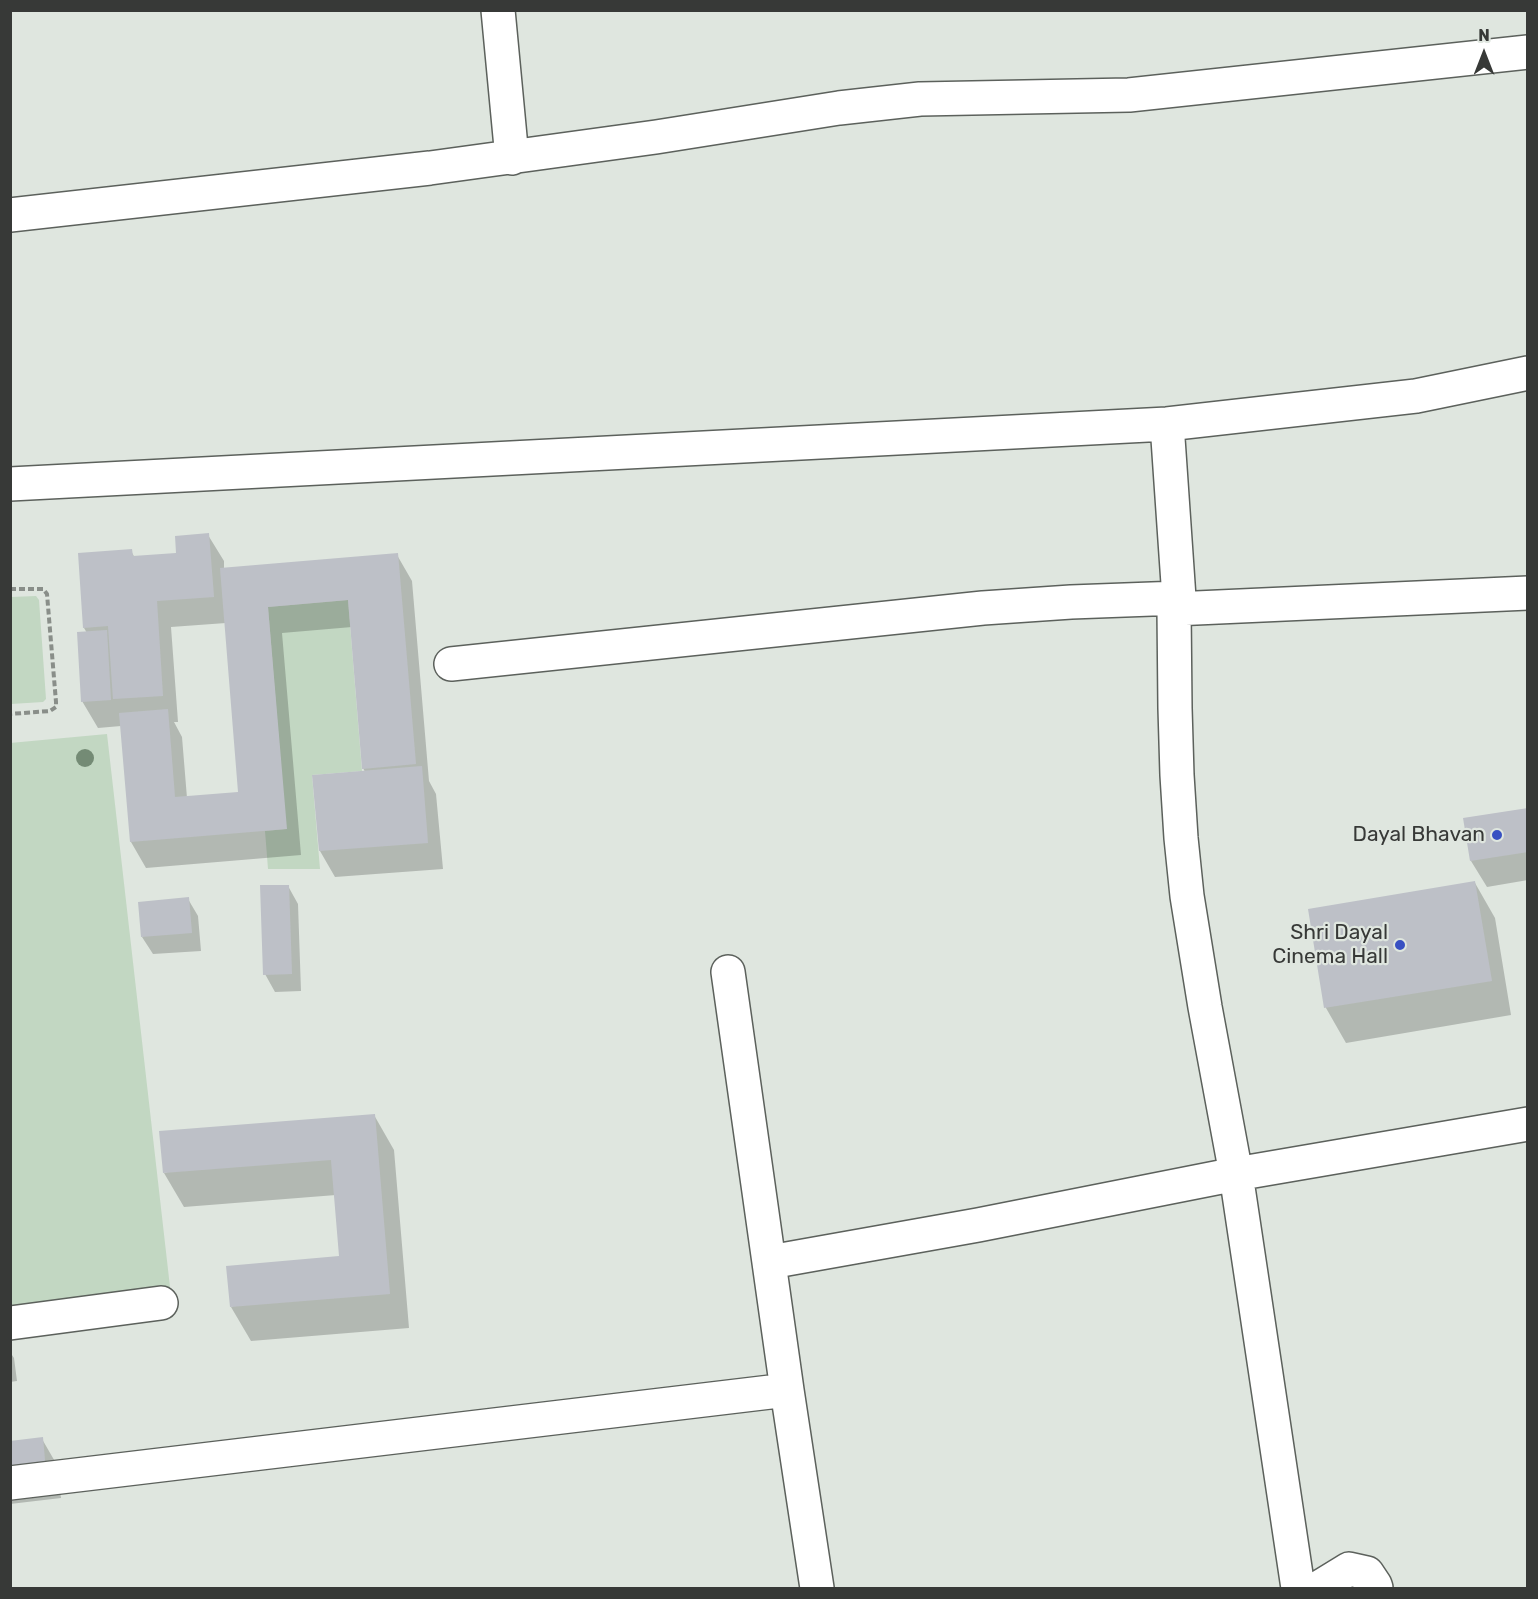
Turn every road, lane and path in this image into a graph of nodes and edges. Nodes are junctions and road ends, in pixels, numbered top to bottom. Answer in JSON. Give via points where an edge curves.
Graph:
{"nodes":[{"id":1,"x":498,"y":10,"type":"edge"},
{"id":2,"x":1527,"y":52,"type":"edge"},
{"id":3,"x":512,"y":158,"type":"junction"},
{"id":4,"x":10,"y":215,"type":"edge"},
{"id":5,"x":1527,"y":373,"type":"edge"},
{"id":6,"x":1167,"y":424,"type":"junction"},
{"id":7,"x":10,"y":484,"type":"edge"},
{"id":8,"x":10,"y":589,"type":"edge"},
{"id":9,"x":1527,"y":593,"type":"edge"},
{"id":10,"x":1176,"y":603,"type":"junction"},
{"id":11,"x":451,"y":664,"type":"dead end"},
{"id":12,"x":10,"y":714,"type":"edge"},
{"id":13,"x":728,"y":972,"type":"dead end"},
{"id":14,"x":1527,"y":1124,"type":"edge"},
{"id":15,"x":1236,"y":1174,"type":"junction"},
{"id":16,"x":770,"y":1262,"type":"junction"},
{"id":17,"x":161,"y":1303,"type":"dead end"},
{"id":18,"x":10,"y":1323,"type":"edge"},
{"id":19,"x":787,"y":1390,"type":"junction"},
{"id":20,"x":10,"y":1483,"type":"edge"},
{"id":21,"x":817,"y":1588,"type":"edge"},
{"id":22,"x":1298,"y":1588,"type":"edge"},
{"id":23,"x":1318,"y":1588,"type":"edge"},
{"id":24,"x":1376,"y":1588,"type":"edge"}],
"edges":[{"from":1,"to":3,"type":"street"},
{"from":2,"to":3,"type":"street","via":[[1129,95],[920,99]]},
{"from":3,"to":4,"type":"street"},
{"from":5,"to":6,"type":"street","via":[[1416,396]]},
{"from":6,"to":7,"type":"street"},
{"from":6,"to":10,"type":"street"},
{"from":8,"to":12,"type":"path","via":[[42,589],[48,594],[56,707],[50,711]]},
{"from":9,"to":10,"type":"street"},
{"from":10,"to":11,"type":"street","via":[[1071,602],[971,609]]},
{"from":10,"to":15,"type":"street","via":[[1174,708],[1181,838],[1196,955]]},
{"from":13,"to":16,"type":"street"},
{"from":14,"to":15,"type":"street"},
{"from":15,"to":16,"type":"street"},
{"from":15,"to":22,"type":"street"},
{"from":16,"to":19,"type":"street"},
{"from":17,"to":18,"type":"street"},
{"from":19,"to":20,"type":"street"},
{"from":19,"to":21,"type":"street"},
{"from":23,"to":24,"type":"street","via":[[1349,1569],[1366,1574]]}]}
